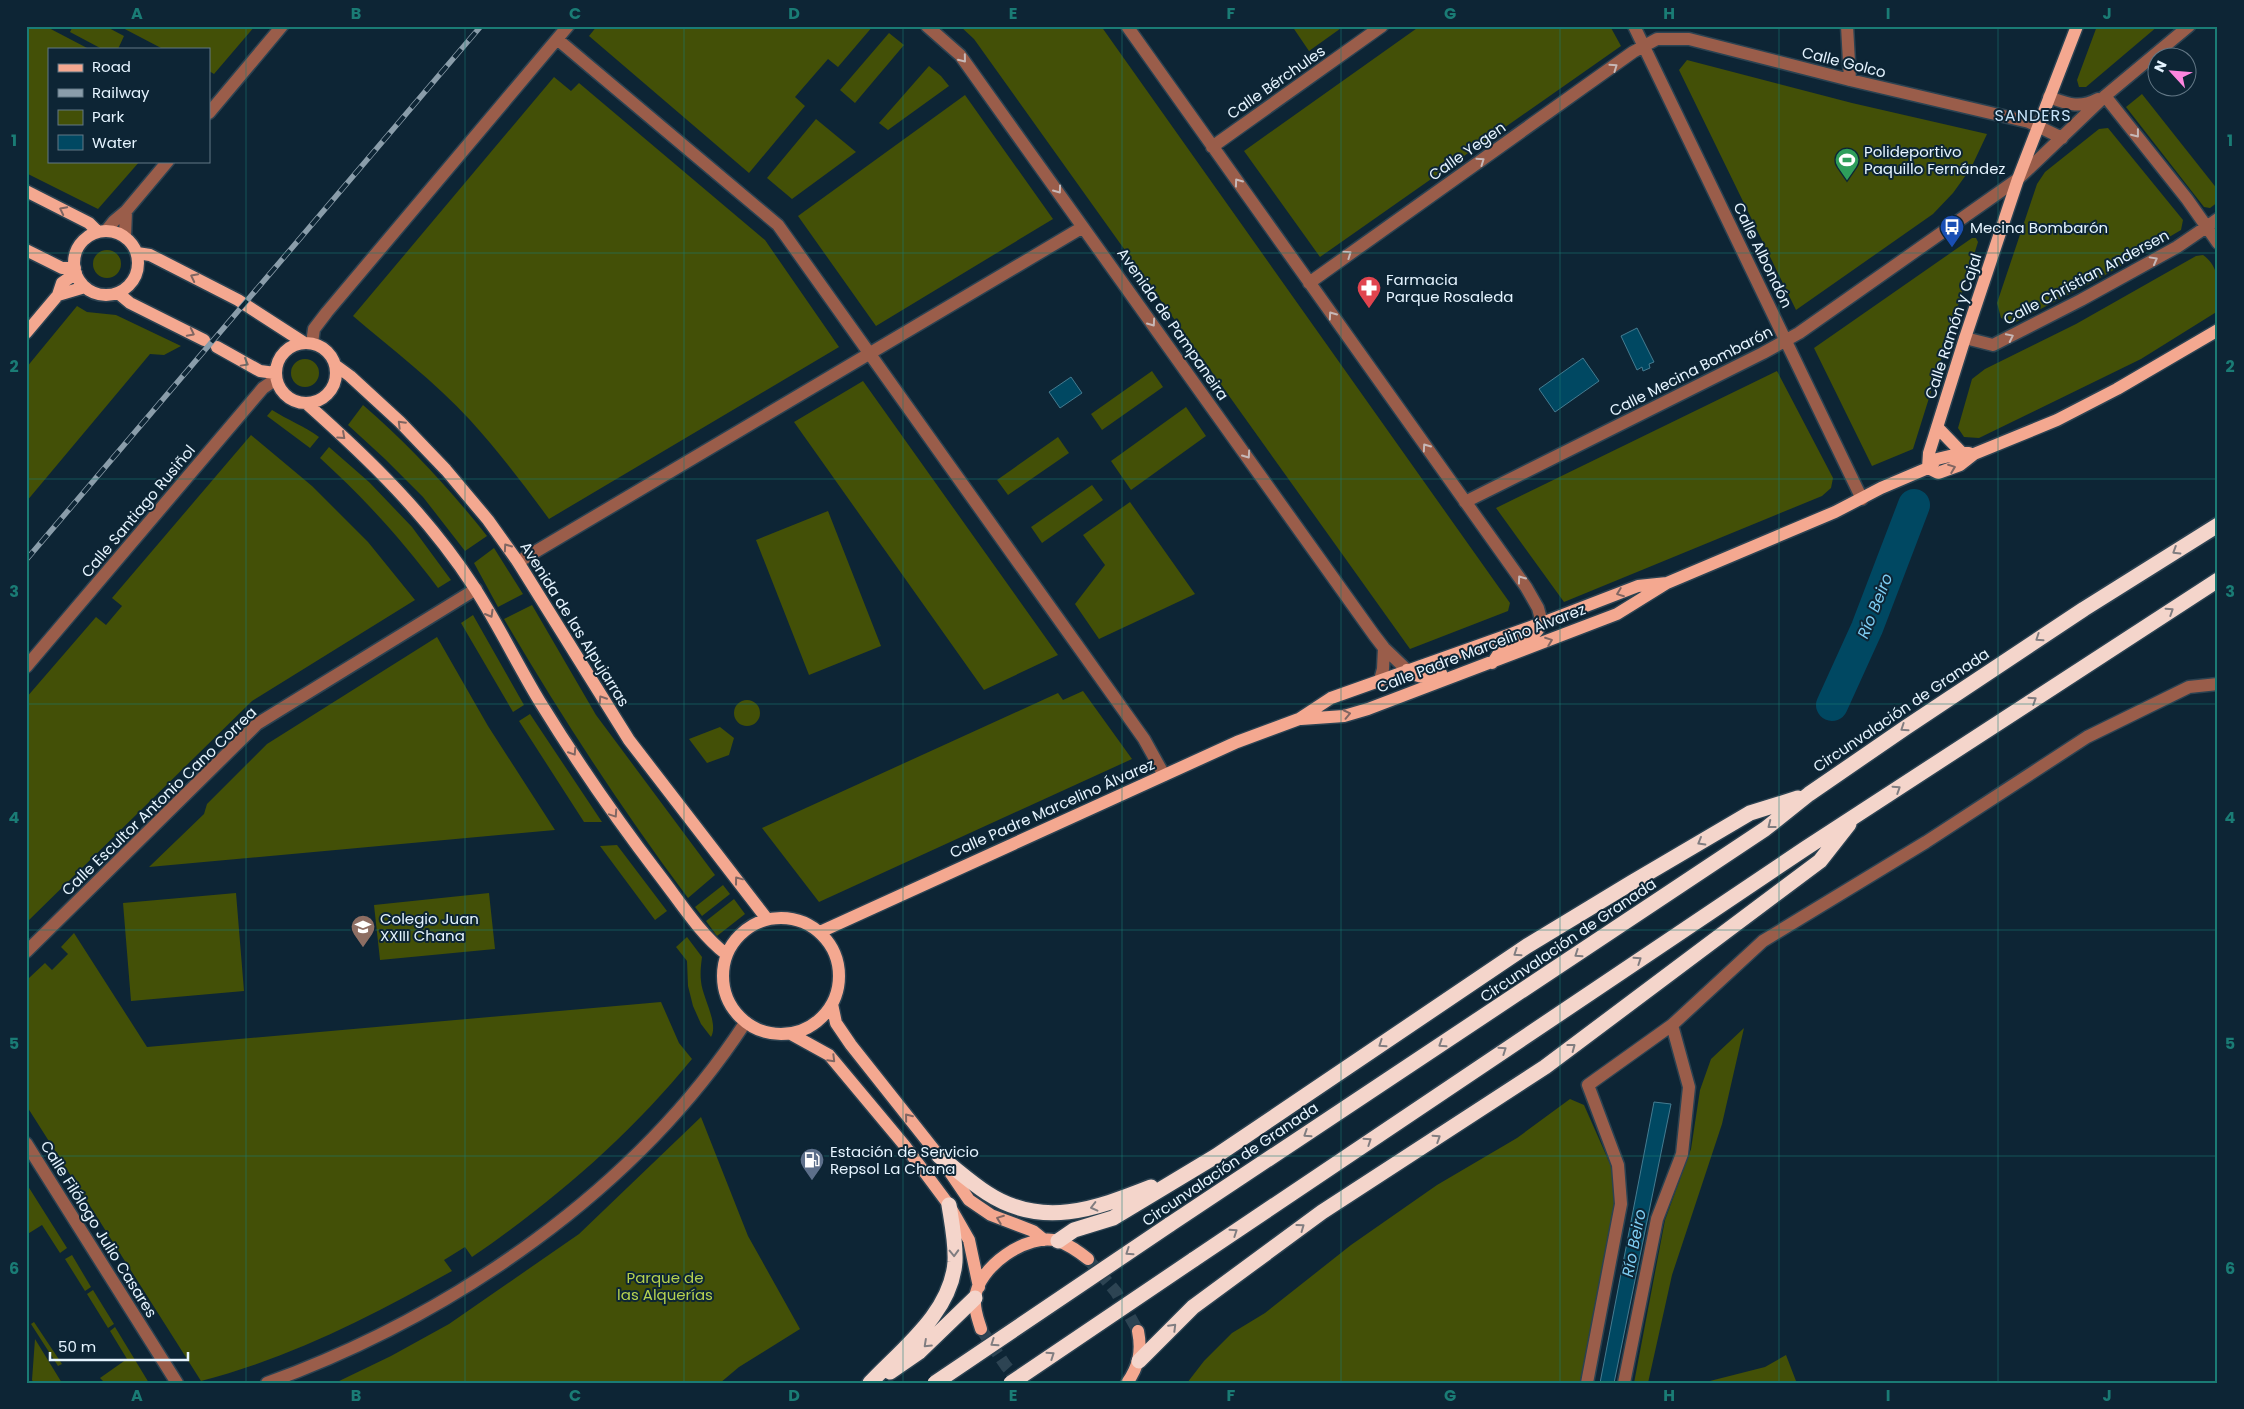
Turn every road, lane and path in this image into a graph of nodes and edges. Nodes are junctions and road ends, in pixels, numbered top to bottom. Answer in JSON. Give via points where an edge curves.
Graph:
{"nodes":[{"id":1,"x":282,"y":26,"type":"edge"},
{"id":2,"x":568,"y":26,"type":"edge"},
{"id":3,"x":927,"y":26,"type":"edge"},
{"id":4,"x":1127,"y":26,"type":"edge"},
{"id":5,"x":1382,"y":26,"type":"edge"},
{"id":6,"x":1634,"y":26,"type":"edge"},
{"id":7,"x":1848,"y":26,"type":"edge"},
{"id":8,"x":2077,"y":26,"type":"edge"},
{"id":9,"x":2189,"y":26,"type":"edge"},
{"id":10,"x":558,"y":39,"type":"junction"},
{"id":11,"x":1644,"y":46,"type":"junction"},
{"id":12,"x":1850,"y":80,"type":"junction"},
{"id":13,"x":2105,"y":96,"type":"junction"},
{"id":14,"x":2049,"y":97,"type":"junction"},
{"id":15,"x":210,"y":112,"type":"edge"},
{"id":16,"x":2037,"y":125,"type":"junction"},
{"id":17,"x":2062,"y":138,"type":"junction"},
{"id":18,"x":1212,"y":147,"type":"junction"},
{"id":19,"x":167,"y":162,"type":"edge"},
{"id":20,"x":2018,"y":179,"type":"junction"},
{"id":21,"x":26,"y":191,"type":"edge"},
{"id":22,"x":126,"y":211,"type":"junction"},
{"id":23,"x":2218,"y":219,"type":"edge"},
{"id":24,"x":1083,"y":227,"type":"junction"},
{"id":25,"x":2207,"y":227,"type":"junction"},
{"id":26,"x":102,"y":232,"type":"junction"},
{"id":27,"x":125,"y":237,"type":"junction"},
{"id":28,"x":2218,"y":243,"type":"edge"},
{"id":29,"x":26,"y":250,"type":"edge"},
{"id":30,"x":137,"y":253,"type":"junction"},
{"id":31,"x":75,"y":270,"type":"junction"},
{"id":32,"x":1309,"y":283,"type":"junction"},
{"id":33,"x":86,"y":287,"type":"junction"},
{"id":34,"x":118,"y":293,"type":"junction"},
{"id":35,"x":58,"y":295,"type":"junction"},
{"id":36,"x":26,"y":333,"type":"edge"},
{"id":37,"x":2215,"y":334,"type":"edge"},
{"id":38,"x":1965,"y":338,"type":"junction"},
{"id":39,"x":204,"y":340,"type":"dead end"},
{"id":40,"x":1787,"y":341,"type":"junction"},
{"id":41,"x":308,"y":342,"type":"junction"},
{"id":42,"x":216,"y":348,"type":"dead end"},
{"id":43,"x":870,"y":353,"type":"junction"},
{"id":44,"x":335,"y":365,"type":"junction"},
{"id":45,"x":276,"y":376,"type":"junction"},
{"id":46,"x":306,"y":403,"type":"junction"},
{"id":47,"x":1937,"y":427,"type":"junction"},
{"id":48,"x":1968,"y":453,"type":"junction"},
{"id":49,"x":1928,"y":468,"type":"junction"},
{"id":50,"x":1862,"y":499,"type":"junction"},
{"id":51,"x":1466,"y":502,"type":"junction"},
{"id":52,"x":2218,"y":525,"type":"edge"},
{"id":53,"x":518,"y":562,"type":"junction"},
{"id":54,"x":2218,"y":580,"type":"edge"},
{"id":55,"x":1667,"y":583,"type":"junction"},
{"id":56,"x":476,"y":589,"type":"junction"},
{"id":57,"x":1542,"y":623,"type":"junction"},
{"id":58,"x":1384,"y":648,"type":"junction"},
{"id":59,"x":1492,"y":663,"type":"junction"},
{"id":60,"x":26,"y":667,"type":"edge"},
{"id":61,"x":1407,"y":670,"type":"junction"},
{"id":62,"x":1472,"y":670,"type":"junction"},
{"id":63,"x":1380,"y":680,"type":"junction"},
{"id":64,"x":2218,"y":684,"type":"edge"},
{"id":65,"x":1299,"y":719,"type":"junction"},
{"id":66,"x":1164,"y":775,"type":"junction"},
{"id":67,"x":1809,"y":794,"type":"junction"},
{"id":68,"x":1856,"y":815,"type":"junction"},
{"id":69,"x":767,"y":919,"type":"junction"},
{"id":70,"x":820,"y":932,"type":"junction"},
{"id":71,"x":26,"y":952,"type":"edge"},
{"id":72,"x":726,"y":954,"type":"junction"},
{"id":73,"x":832,"y":1004,"type":"junction"},
{"id":74,"x":745,"y":1023,"type":"junction"},
{"id":75,"x":1672,"y":1025,"type":"junction"},
{"id":76,"x":791,"y":1034,"type":"junction"},
{"id":77,"x":26,"y":1143,"type":"edge"},
{"id":78,"x":939,"y":1156,"type":"junction"},
{"id":79,"x":1190,"y":1172,"type":"junction"},
{"id":80,"x":949,"y":1205,"type":"junction"},
{"id":81,"x":1051,"y":1240,"type":"junction"},
{"id":82,"x":1088,"y":1259,"type":"tunnel mouth"},
{"id":83,"x":977,"y":1293,"type":"junction"},
{"id":84,"x":981,"y":1329,"type":"tunnel mouth"},
{"id":85,"x":1138,"y":1331,"type":"tunnel mouth"},
{"id":86,"x":1139,"y":1362,"type":"junction"},
{"id":87,"x":177,"y":1383,"type":"edge"},
{"id":88,"x":267,"y":1383,"type":"edge"},
{"id":89,"x":870,"y":1383,"type":"edge"},
{"id":90,"x":875,"y":1383,"type":"edge"},
{"id":91,"x":935,"y":1383,"type":"edge"},
{"id":92,"x":1011,"y":1383,"type":"edge"},
{"id":93,"x":1127,"y":1383,"type":"edge"},
{"id":94,"x":1587,"y":1383,"type":"edge"},
{"id":95,"x":1624,"y":1383,"type":"edge"}],
"edges":[{"from":1,"to":15,"type":"street"},
{"from":2,"to":10,"type":"street"},
{"from":3,"to":24,"type":"street","name":"Avenida de Pampaneira","one_way":true,"via":[[960,55]]},
{"from":4,"to":18,"type":"street"},
{"from":5,"to":18,"type":"street","name":"Calle Bérchules"},
{"from":6,"to":11,"type":"street","name":"Calle Albondón"},
{"from":7,"to":12,"type":"street"},
{"from":8,"to":14,"type":"main road","name":"Calle Ramón y Cajal"},
{"from":9,"to":13,"type":"street"},
{"from":10,"to":41,"type":"street","via":[[327,312]]},
{"from":10,"to":43,"type":"street","via":[[778,225]]},
{"from":11,"to":12,"type":"street","name":"Calle Golco","via":[[1658,39],[1689,39]]},
{"from":32,"to":11,"type":"street","name":"Calle Yegen","one_way":true},
{"from":11,"to":40,"type":"street","name":"Calle Albondón"},
{"from":12,"to":16,"type":"street","name":"Calle Golco"},
{"from":13,"to":14,"type":"street","via":[[2087,105]]},
{"from":13,"to":17,"type":"street","name":"Calle Mecina Bombarón"},
{"from":13,"to":25,"type":"street","one_way":true},
{"from":14,"to":16,"type":"main road","name":"Calle Ramón y Cajal"},
{"from":16,"to":17,"type":"street","name":"Calle Golco"},
{"from":16,"to":20,"type":"main road","name":"Calle Ramón y Cajal"},
{"from":17,"to":20,"type":"street","name":"Calle Mecina Bombarón"},
{"from":32,"to":18,"type":"street","one_way":true},
{"from":19,"to":22,"type":"street"},
{"from":20,"to":38,"type":"main road","name":"Calle Ramón y Cajal"},
{"from":20,"to":40,"type":"street","name":"Calle Mecina Bombarón"},
{"from":26,"to":21,"type":"main road","one_way":true},
{"from":22,"to":26,"type":"street"},
{"from":22,"to":27,"type":"street"},
{"from":23,"to":25,"type":"street","name":"Calle Christian Andersen"},
{"from":24,"to":43,"type":"street"},
{"from":24,"to":58,"type":"street","name":"Avenida de Pampaneira","one_way":true},
{"from":25,"to":28,"type":"street"},
{"from":38,"to":25,"type":"street","name":"Calle Christian Andersen","one_way":true,"via":[[1993,345],[2081,300]]},
{"from":26,"to":27,"type":"main road","via":[[116,232]]},
{"from":26,"to":31,"type":"main road","via":[[83,242],[78,250]]},
{"from":27,"to":30,"type":"main road"},
{"from":29,"to":31,"type":"main road","via":[[62,268]]},
{"from":30,"to":34,"type":"main road","via":[[137,272],[133,281]]},
{"from":41,"to":30,"type":"main road","one_way":true,"via":[[238,300],[150,254]]},
{"from":31,"to":33,"type":"main road"},
{"from":31,"to":35,"type":"main road","via":[[62,283]]},
{"from":51,"to":32,"type":"street","one_way":true},
{"from":33,"to":34,"type":"main road","via":[[98,294]]},
{"from":33,"to":35,"type":"main road"},
{"from":34,"to":39,"type":"main road","one_way":true,"via":[[130,303]]},
{"from":35,"to":36,"type":"main road"},
{"from":37,"to":48,"type":"main road","name":"Calle Padre Marcelino Álvarez","via":[[2057,420]]},
{"from":38,"to":47,"type":"main road","name":"Calle Ramón y Cajal"},
{"from":40,"to":50,"type":"street","name":"Calle Albondón"},
{"from":40,"to":51,"type":"street","name":"Calle Mecina Bombarón"},
{"from":41,"to":44,"type":"main road","via":[[327,351]]},
{"from":41,"to":45,"type":"main road","via":[[295,344],[281,355]]},
{"from":42,"to":45,"type":"main road","one_way":true},
{"from":43,"to":53,"type":"street"},
{"from":43,"to":66,"type":"street","via":[[1144,739]]},
{"from":44,"to":46,"type":"main road","via":[[336,374],[330,391],[315,402]]},
{"from":53,"to":44,"type":"main road","name":"Avenida de las Alpujarras","one_way":true,"via":[[446,470],[400,422]]},
{"from":45,"to":46,"type":"main road","via":[[280,389],[287,396],[296,402]]},
{"from":45,"to":60,"type":"street","name":"Calle Santiago Rusiñol"},
{"from":46,"to":56,"type":"main road","one_way":true,"via":[[367,457],[410,501],[450,550]]},
{"from":47,"to":48,"type":"main road"},
{"from":47,"to":49,"type":"main road","name":"Calle Ramón y Cajal"},
{"from":48,"to":49,"type":"main road","name":"Calle Padre Marcelino Álvarez","via":[[1960,465],[1938,473]]},
{"from":49,"to":50,"type":"main road","name":"Calle Padre Marcelino Álvarez"},
{"from":50,"to":55,"type":"main road","name":"Calle Padre Marcelino Álvarez"},
{"from":57,"to":51,"type":"street","one_way":true,"via":[[1526,587]]},
{"from":52,"to":67,"type":"highway","name":"Circunvalación de Granada","one_way":true,"via":[[2084,608]]},
{"from":69,"to":53,"type":"main road","name":"Avenida de las Alpujarras","one_way":true,"via":[[629,740]]},
{"from":68,"to":54,"type":"highway","one_way":true},
{"from":55,"to":57,"type":"main road","name":"Calle Padre Marcelino Álvarez","one_way":true,"via":[[1638,586]]},
{"from":59,"to":55,"type":"main road","name":"Calle Padre Marcelino Álvarez","one_way":true,"via":[[1616,614]]},
{"from":56,"to":71,"type":"street","name":"Calle Escultor Antonio Cano Correa","via":[[257,724]]},
{"from":56,"to":72,"type":"main road","one_way":true,"via":[[540,702],[625,830],[696,923]]},
{"from":57,"to":59,"type":"main road","via":[[1532,637],[1503,648]]},
{"from":57,"to":61,"type":"main road","name":"Calle Padre Marcelino Álvarez"},
{"from":58,"to":61,"type":"street","name":"Avenida de Pampaneira"},
{"from":58,"to":63,"type":"street"},
{"from":59,"to":62,"type":"main road","name":"Calle Padre Marcelino Álvarez"},
{"from":61,"to":62,"type":"main road","via":[[1416,677],[1426,678],[1455,668]]},
{"from":61,"to":63,"type":"main road","name":"Calle Padre Marcelino Álvarez"},
{"from":65,"to":62,"type":"main road","name":"Calle Padre Marcelino Álvarez","one_way":true,"via":[[1344,716]]},
{"from":63,"to":65,"type":"main road","name":"Calle Padre Marcelino Álvarez","via":[[1331,698]]},
{"from":64,"to":75,"type":"street","via":[[2189,687],[2087,737],[1926,842],[1763,941]]},
{"from":65,"to":66,"type":"main road","name":"Calle Padre Marcelino Álvarez","via":[[1237,742]]},
{"from":66,"to":70,"type":"main road","name":"Calle Padre Marcelino Álvarez"},
{"from":67,"to":79,"type":"highway","one_way":true,"via":[[1750,814],[1527,946]]},
{"from":67,"to":91,"type":"highway","name":"Circunvalación de Granada","one_way":true,"bridge":true,"via":[[1765,829]]},
{"from":86,"to":68,"type":"highway","one_way":true,"via":[[1193,1307],[1322,1212],[1545,1068],[1820,861]]},
{"from":92,"to":68,"type":"highway","one_way":true,"bridge":true},
{"from":69,"to":70,"type":"main road","via":[[785,917],[800,920]]},
{"from":69,"to":72,"type":"main road","via":[[752,924],[737,936]]},
{"from":70,"to":73,"type":"main road","via":[[832,947],[838,962],[839,981]]},
{"from":72,"to":74,"type":"main road","via":[[722,974],[724,992],[732,1010]]},
{"from":73,"to":76,"type":"main road","via":[[816,1023]]},
{"from":78,"to":73,"type":"main road","one_way":true,"via":[[850,1045],[836,1023]]},
{"from":74,"to":76,"type":"main road","via":[[763,1032]]},
{"from":74,"to":88,"type":"street","via":[[725,1054],[675,1114],[618,1172],[561,1220],[499,1266],[440,1303],[373,1339]]},
{"from":75,"to":94,"type":"street","via":[[1588,1086],[1618,1165],[1621,1204]]},
{"from":75,"to":95,"type":"street","via":[[1689,1087],[1682,1154],[1657,1219]]},
{"from":76,"to":80,"type":"main road","one_way":true,"via":[[829,1055]]},
{"from":77,"to":87,"type":"street","name":"Calle Filólogo Julio Casares"},
{"from":79,"to":78,"type":"highway","one_way":true,"via":[[1097,1207],[1048,1213],[1021,1209],[987,1193]]},
{"from":81,"to":78,"type":"main road","one_way":true,"via":[[991,1215],[969,1200]]},
{"from":79,"to":81,"type":"highway","via":[[1113,1218]]},
{"from":80,"to":83,"type":"main road","via":[[969,1240]]},
{"from":80,"to":89,"type":"highway","one_way":true,"via":[[954,1250],[951,1284],[939,1307],[919,1333]]},
{"from":81,"to":82,"type":"main road","via":[[1076,1249]]},
{"from":81,"to":83,"type":"main road","via":[[1022,1245],[1005,1254],[989,1271]]},
{"from":83,"to":84,"type":"main road","via":[[976,1314]]},
{"from":83,"to":90,"type":"highway","one_way":true,"via":[[919,1352]]},
{"from":85,"to":86,"type":"main road"},
{"from":86,"to":93,"type":"main road"}]}
